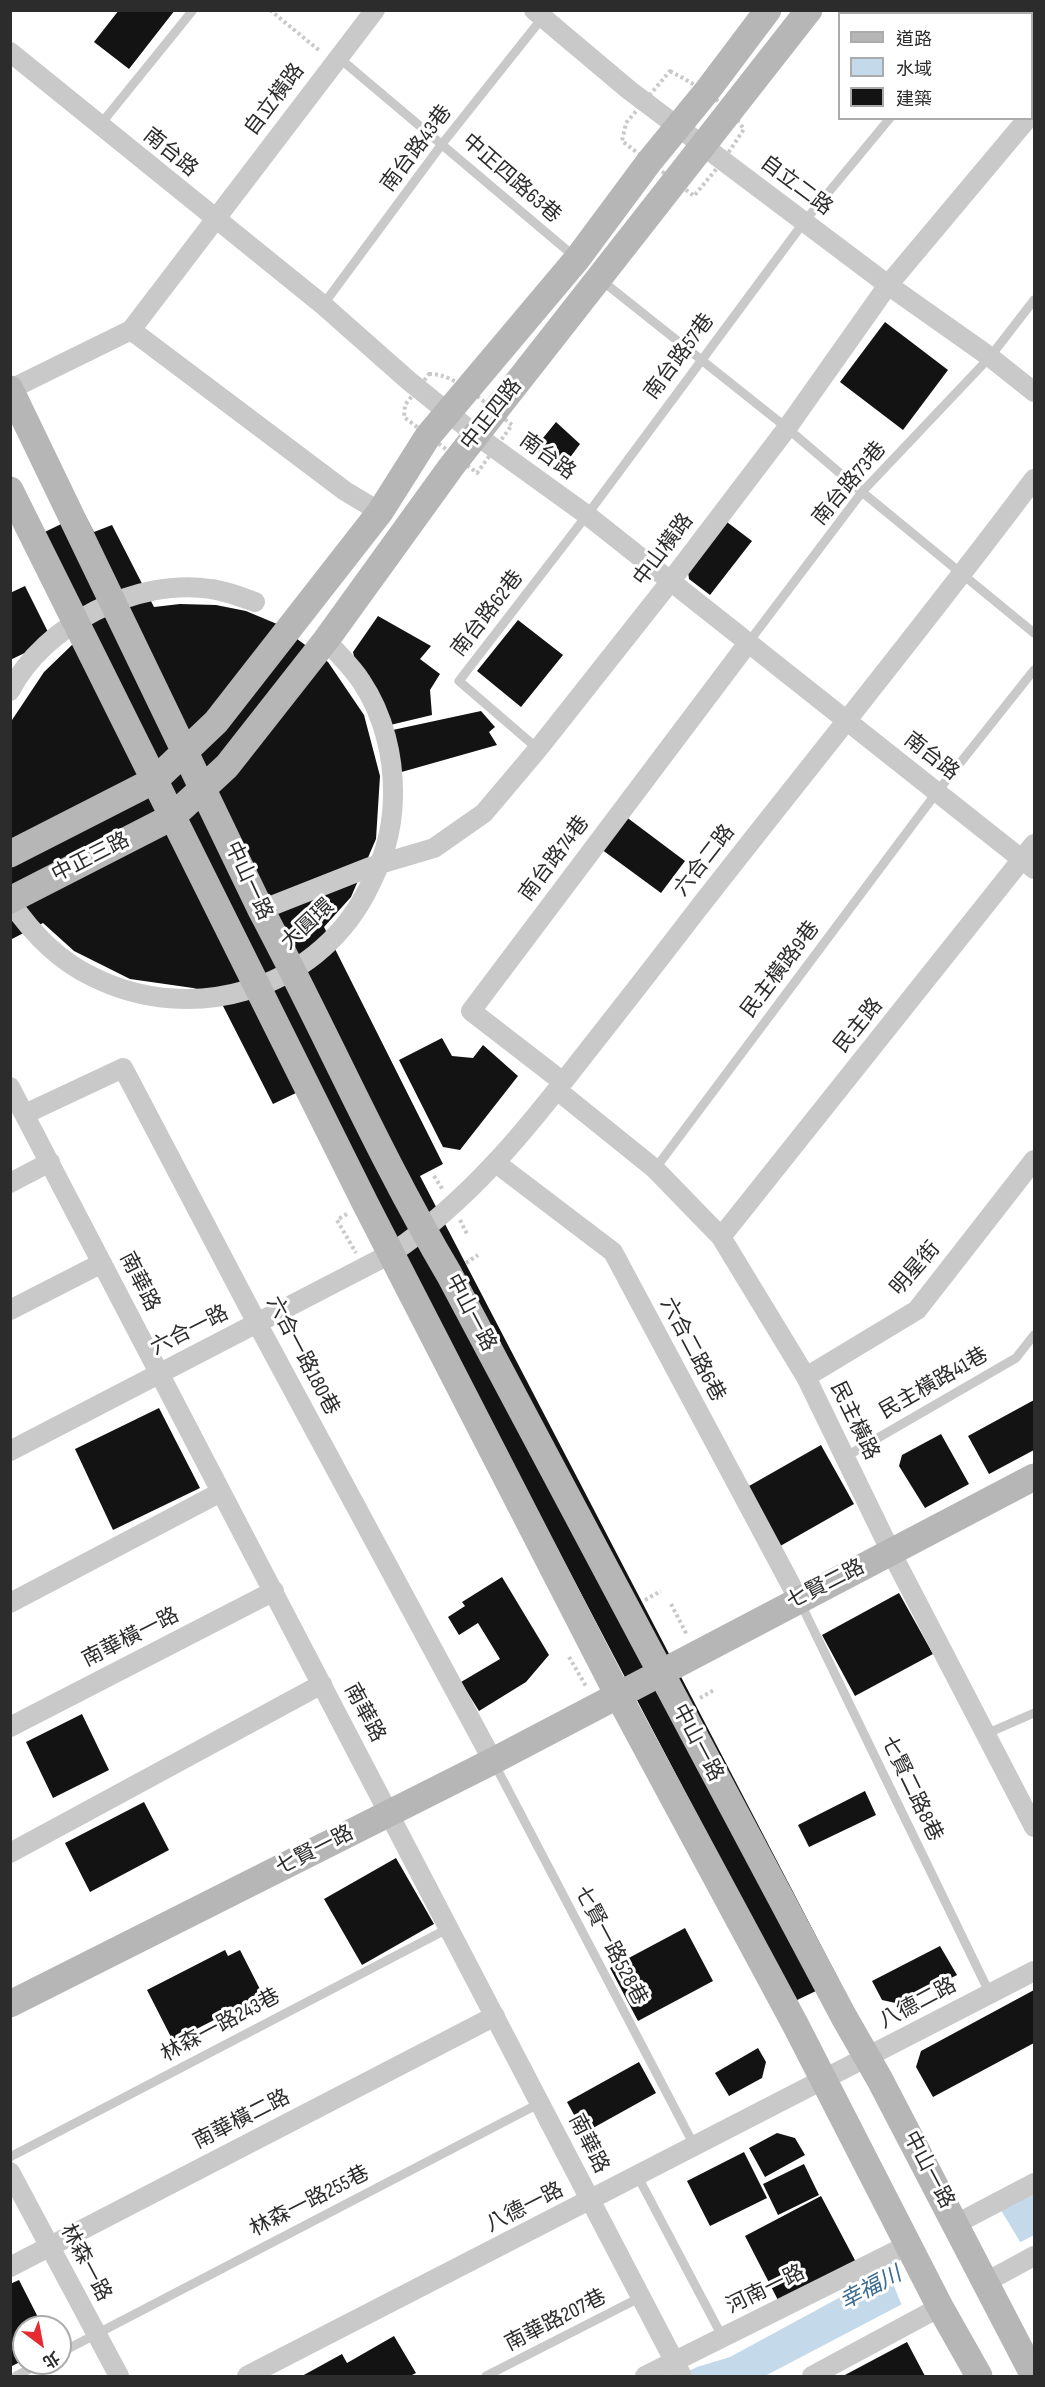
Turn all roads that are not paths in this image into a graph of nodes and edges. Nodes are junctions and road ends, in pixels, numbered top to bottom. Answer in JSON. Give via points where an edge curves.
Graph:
{"nodes":[{"id":1,"x":193,"y":10,"type":"edge"},
{"id":2,"x":375,"y":10,"type":"edge"},
{"id":3,"x":768,"y":10,"type":"edge"},
{"id":4,"x":809,"y":10,"type":"edge"},
{"id":5,"x":542,"y":13,"type":"edge"},
{"id":6,"x":10,"y":52,"type":"edge"},
{"id":7,"x":336,"y":60,"type":"junction"},
{"id":8,"x":888,"y":120,"type":"edge"},
{"id":9,"x":1026,"y":120,"type":"edge"},
{"id":10,"x":99,"y":126,"type":"junction"},
{"id":11,"x":678,"y":127,"type":"junction"},
{"id":12,"x":442,"y":144,"type":"junction"},
{"id":13,"x":703,"y":146,"type":"junction"},
{"id":14,"x":214,"y":220,"type":"junction"},
{"id":15,"x":804,"y":222,"type":"junction"},
{"id":16,"x":577,"y":259,"type":"junction"},
{"id":17,"x":599,"y":279,"type":"junction"},
{"id":18,"x":888,"y":285,"type":"junction"},
{"id":19,"x":1035,"y":300,"type":"edge"},
{"id":20,"x":323,"y":305,"type":"junction"},
{"id":21,"x":131,"y":330,"type":"junction"},
{"id":22,"x":990,"y":357,"type":"junction"},
{"id":23,"x":702,"y":358,"type":"junction"},
{"id":24,"x":11,"y":389,"type":"edge"},
{"id":25,"x":1035,"y":392,"type":"edge"},
{"id":26,"x":447,"y":412,"type":"junction"},
{"id":27,"x":787,"y":428,"type":"junction"},
{"id":28,"x":476,"y":435,"type":"junction"},
{"id":29,"x":1035,"y":479,"type":"edge"},
{"id":30,"x":10,"y":490,"type":"edge"},
{"id":31,"x":862,"y":492,"type":"junction"},
{"id":32,"x":380,"y":512,"type":"junction"},
{"id":33,"x":587,"y":515,"type":"junction"},
{"id":34,"x":963,"y":574,"type":"junction"},
{"id":35,"x":670,"y":582,"type":"junction"},
{"id":36,"x":114,"y":602,"type":"junction"},
{"id":37,"x":255,"y":602,"type":"dead end"},
{"id":38,"x":76,"y":621,"type":"junction"},
{"id":39,"x":1035,"y":633,"type":"edge"},
{"id":40,"x":748,"y":643,"type":"junction"},
{"id":41,"x":335,"y":650,"type":"dead end"},
{"id":42,"x":1035,"y":670,"type":"edge"},
{"id":43,"x":10,"y":691,"type":"edge"},
{"id":44,"x":846,"y":720,"type":"junction"},
{"id":45,"x":538,"y":749,"type":"junction"},
{"id":46,"x":184,"y":752,"type":"junction"},
{"id":47,"x":155,"y":780,"type":"junction"},
{"id":48,"x":203,"y":789,"type":"junction"},
{"id":49,"x":937,"y":792,"type":"junction"},
{"id":50,"x":172,"y":817,"type":"junction"},
{"id":51,"x":10,"y":854,"type":"edge"},
{"id":52,"x":1031,"y":858,"type":"edge"},
{"id":53,"x":381,"y":864,"type":"junction"},
{"id":54,"x":10,"y":900,"type":"edge"},
{"id":55,"x":261,"y":910,"type":"junction"},
{"id":56,"x":294,"y":971,"type":"junction"},
{"id":57,"x":259,"y":988,"type":"junction"},
{"id":58,"x":560,"y":1086,"type":"junction"},
{"id":59,"x":10,"y":1087,"type":"edge"},
{"id":60,"x":25,"y":1114,"type":"junction"},
{"id":61,"x":1035,"y":1160,"type":"edge"},
{"id":62,"x":50,"y":1162,"type":"junction"},
{"id":63,"x":496,"y":1163,"type":"junction"},
{"id":64,"x":655,"y":1169,"type":"junction"},
{"id":65,"x":10,"y":1183,"type":"edge"},
{"id":66,"x":424,"y":1231,"type":"junction"},
{"id":67,"x":721,"y":1237,"type":"junction"},
{"id":68,"x":392,"y":1252,"type":"junction"},
{"id":69,"x":102,"y":1263,"type":"junction"},
{"id":70,"x":10,"y":1310,"type":"edge"},
{"id":71,"x":257,"y":1323,"type":"junction"},
{"id":72,"x":1035,"y":1335,"type":"edge"},
{"id":73,"x":160,"y":1374,"type":"junction"},
{"id":74,"x":806,"y":1377,"type":"junction"},
{"id":75,"x":10,"y":1451,"type":"edge"},
{"id":76,"x":845,"y":1456,"type":"junction"},
{"id":77,"x":1035,"y":1477,"type":"edge"},
{"id":78,"x":221,"y":1492,"type":"junction"},
{"id":79,"x":891,"y":1552,"type":"junction"},
{"id":80,"x":274,"y":1592,"type":"junction"},
{"id":81,"x":798,"y":1600,"type":"junction"},
{"id":82,"x":10,"y":1603,"type":"edge"},
{"id":83,"x":661,"y":1672,"type":"junction"},
{"id":84,"x":322,"y":1684,"type":"junction"},
{"id":85,"x":618,"y":1695,"type":"junction"},
{"id":86,"x":1035,"y":1713,"type":"edge"},
{"id":87,"x":10,"y":1727,"type":"edge"},
{"id":88,"x":986,"y":1734,"type":"junction"},
{"id":89,"x":493,"y":1761,"type":"junction"},
{"id":90,"x":389,"y":1814,"type":"junction"},
{"id":91,"x":1035,"y":1827,"type":"edge"},
{"id":92,"x":10,"y":1853,"type":"edge"},
{"id":93,"x":449,"y":1928,"type":"junction"},
{"id":94,"x":1035,"y":1971,"type":"edge"},
{"id":95,"x":990,"y":1994,"type":"junction"},
{"id":96,"x":10,"y":2004,"type":"edge"},
{"id":97,"x":495,"y":2016,"type":"junction"},
{"id":98,"x":867,"y":2058,"type":"junction"},
{"id":99,"x":824,"y":2080,"type":"junction"},
{"id":100,"x":540,"y":2103,"type":"junction"},
{"id":101,"x":695,"y":2147,"type":"junction"},
{"id":102,"x":10,"y":2157,"type":"edge"},
{"id":103,"x":10,"y":2172,"type":"edge"},
{"id":104,"x":638,"y":2177,"type":"junction"},
{"id":105,"x":1035,"y":2183,"type":"edge"},
{"id":106,"x":591,"y":2201,"type":"junction"},
{"id":107,"x":956,"y":2224,"type":"junction"},
{"id":108,"x":908,"y":2246,"type":"junction"},
{"id":109,"x":49,"y":2247,"type":"junction"},
{"id":110,"x":1035,"y":2256,"type":"edge"},
{"id":111,"x":10,"y":2267,"type":"edge"},
{"id":112,"x":986,"y":2282,"type":"junction"},
{"id":113,"x":641,"y":2296,"type":"junction"},
{"id":114,"x":939,"y":2307,"type":"junction"},
{"id":115,"x":96,"y":2334,"type":"junction"},
{"id":116,"x":723,"y":2338,"type":"junction"},
{"id":117,"x":72,"y":2347,"type":"edge"},
{"id":118,"x":678,"y":2369,"type":"edge"},
{"id":119,"x":119,"y":2376,"type":"edge"},
{"id":120,"x":247,"y":2376,"type":"edge"},
{"id":121,"x":486,"y":2376,"type":"edge"},
{"id":122,"x":645,"y":2376,"type":"edge"},
{"id":123,"x":812,"y":2376,"type":"edge"},
{"id":124,"x":979,"y":2376,"type":"edge"},
{"id":125,"x":1035,"y":2376,"type":"edge"}],
"edges":[{"from":1,"to":10,"type":"lane"},
{"from":2,"to":7,"type":"street","name":"自立橫路"},
{"from":3,"to":11,"type":"main road","name":"中正四路"},
{"from":4,"to":13,"type":"main road","name":"中正四路"},
{"from":5,"to":11,"type":"street","name":"自立二路","via":[[629,90]]},
{"from":5,"to":12,"type":"lane","name":"南台路43巷"},
{"from":6,"to":10,"type":"street","name":"南台路"},
{"from":7,"to":12,"type":"lane","name":"中正四路63巷"},
{"from":7,"to":14,"type":"street","name":"自立橫路"},
{"from":8,"to":15,"type":"lane","name":"南台路57巷"},
{"from":9,"to":18,"type":"street","name":"中山橫路"},
{"from":10,"to":14,"type":"street","name":"南台路"},
{"from":11,"to":13,"type":"street","name":"自立二路"},
{"from":11,"to":16,"type":"main road","name":"中正四路"},
{"from":12,"to":16,"type":"lane","name":"中正四路63巷"},
{"from":12,"to":20,"type":"lane","name":"南台路43巷"},
{"from":13,"to":15,"type":"street","name":"自立二路"},
{"from":13,"to":17,"type":"main road","name":"中正四路"},
{"from":14,"to":20,"type":"street","name":"南台路"},
{"from":14,"to":21,"type":"street","name":"自立橫路"},
{"from":15,"to":18,"type":"street","name":"自立二路"},
{"from":15,"to":23,"type":"lane","name":"南台路57巷"},
{"from":16,"to":26,"type":"main road","name":"中正四路"},
{"from":17,"to":23,"type":"lane"},
{"from":17,"to":28,"type":"main road","name":"中正四路"},
{"from":18,"to":22,"type":"street","name":"自立二路"},
{"from":18,"to":27,"type":"street","name":"中山橫路"},
{"from":19,"to":22,"type":"lane","name":"南台路73巷"},
{"from":20,"to":26,"type":"street","name":"南台路"},
{"from":21,"to":24,"type":"street"},
{"from":21,"to":32,"type":"street","via":[[345,491]]},
{"from":22,"to":25,"type":"street","name":"自立二路"},
{"from":22,"to":31,"type":"lane","name":"南台路73巷"},
{"from":23,"to":27,"type":"lane"},
{"from":23,"to":33,"type":"lane","name":"南台路57巷"},
{"from":24,"to":36,"type":"main road","name":"中山一路"},
{"from":26,"to":28,"type":"street","name":"南台路"},
{"from":26,"to":32,"type":"main road","name":"中正四路"},
{"from":27,"to":31,"type":"lane"},
{"from":27,"to":35,"type":"street","name":"中山橫路"},
{"from":28,"to":33,"type":"street","name":"南台路"},
{"from":28,"to":48,"type":"main road","name":"中正四路","via":[[326,640],[227,766]]},
{"from":29,"to":34,"type":"street","name":"六合二路"},
{"from":30,"to":38,"type":"main road","name":"中山一路"},
{"from":31,"to":34,"type":"lane"},
{"from":31,"to":40,"type":"lane","name":"南台路73巷"},
{"from":32,"to":46,"type":"main road","name":"中正四路","via":[[216,722]]},
{"from":33,"to":35,"type":"street","name":"南台路"},
{"from":33,"to":45,"type":"lane","name":"南台路62巷","via":[[459,681]]},
{"from":34,"to":39,"type":"lane"},
{"from":34,"to":44,"type":"street","name":"六合二路"},
{"from":35,"to":40,"type":"street","name":"南台路"},
{"from":35,"to":45,"type":"street","name":"中山橫路"},
{"from":36,"to":37,"type":"street","via":[[151,591],[210,589]]},
{"from":36,"to":38,"type":"street"},
{"from":36,"to":46,"type":"main road","name":"中山一路"},
{"from":38,"to":43,"type":"street","via":[[49,642]]},
{"from":38,"to":47,"type":"main road","name":"中山一路"},
{"from":40,"to":44,"type":"street","name":"南台路"},
{"from":40,"to":58,"type":"street","name":"南台路74巷","via":[[471,1011]]},
{"from":41,"to":53,"type":"street","name":"大圓環","via":[[362,682],[383,726],[393,774],[392,822]]},
{"from":42,"to":49,"type":"lane","name":"民主橫路9巷"},
{"from":44,"to":49,"type":"street","name":"南台路"},
{"from":44,"to":58,"type":"street","name":"六合二路"},
{"from":45,"to":53,"type":"street","name":"中山橫路","via":[[484,813],[434,848]]},
{"from":46,"to":47,"type":"main road","name":"中正四路"},
{"from":46,"to":48,"type":"main road","name":"中山一路"},
{"from":47,"to":50,"type":"main road","name":"中山一路"},
{"from":47,"to":51,"type":"main road","name":"中正三路"},
{"from":48,"to":50,"type":"main road","name":"中正四路"},
{"from":48,"to":55,"type":"main road","name":"中山一路"},
{"from":49,"to":52,"type":"street","name":"南台路"},
{"from":49,"to":64,"type":"lane","name":"民主橫路9巷"},
{"from":50,"to":54,"type":"main road","name":"中正三路"},
{"from":50,"to":57,"type":"main road","name":"中山一路"},
{"from":52,"to":67,"type":"street","name":"民主路"},
{"from":53,"to":55,"type":"street","name":"中山橫路"},
{"from":53,"to":56,"type":"street","name":"大圓環","via":[[355,914],[320,951]]},
{"from":54,"to":57,"type":"street","name":"大圓環","via":[[53,951],[92,977],[136,994],[182,1000],[229,996]]},
{"from":55,"to":56,"type":"main road","name":"中山一路"},
{"from":56,"to":57,"type":"street","name":"大圓環"},
{"from":56,"to":66,"type":"main road","name":"中山一路"},
{"from":57,"to":68,"type":"main road","name":"中山一路"},
{"from":58,"to":63,"type":"street","name":"六合二路"},
{"from":58,"to":64,"type":"street","name":"民主橫路"},
{"from":59,"to":60,"type":"street","name":"南華路"},
{"from":60,"to":62,"type":"street","name":"南華路"},
{"from":60,"to":71,"type":"street","name":"六合一路180巷","via":[[123,1068]]},
{"from":61,"to":74,"type":"street","name":"明星街","via":[[917,1310]]},
{"from":62,"to":65,"type":"street"},
{"from":62,"to":69,"type":"street","name":"南華路"},
{"from":63,"to":66,"type":"street","name":"六合二路"},
{"from":63,"to":81,"type":"street","name":"六合二路6巷","via":[[613,1252]]},
{"from":64,"to":67,"type":"street","name":"民主橫路"},
{"from":66,"to":68,"type":"street","name":"六合二路"},
{"from":66,"to":83,"type":"main road","name":"中山一路"},
{"from":67,"to":74,"type":"street","name":"民主橫路"},
{"from":68,"to":71,"type":"street","name":"六合一路"},
{"from":68,"to":85,"type":"main road","name":"中山一路"},
{"from":69,"to":70,"type":"street"},
{"from":69,"to":73,"type":"street","name":"南華路"},
{"from":71,"to":73,"type":"street","name":"六合一路"},
{"from":71,"to":89,"type":"street","name":"六合一路180巷"},
{"from":72,"to":76,"type":"lane","name":"民主橫路41巷","via":[[1016,1358]]},
{"from":73,"to":75,"type":"street","name":"六合一路"},
{"from":73,"to":78,"type":"street","name":"南華路"},
{"from":74,"to":76,"type":"street","name":"民主橫路"},
{"from":76,"to":79,"type":"street","name":"民主橫路"},
{"from":77,"to":79,"type":"main road","name":"七賢二路"},
{"from":78,"to":80,"type":"street","name":"南華路"},
{"from":78,"to":82,"type":"street"},
{"from":79,"to":81,"type":"main road","name":"七賢二路"},
{"from":79,"to":88,"type":"street","name":"民主橫路"},
{"from":80,"to":84,"type":"street","name":"南華路"},
{"from":80,"to":87,"type":"street","name":"南華橫一路"},
{"from":81,"to":83,"type":"main road","name":"七賢二路"},
{"from":81,"to":95,"type":"lane","name":"七賢二路8巷"},
{"from":83,"to":85,"type":"main road","name":"七賢二路"},
{"from":83,"to":98,"type":"main road","name":"中山一路"},
{"from":84,"to":90,"type":"street","name":"南華路"},
{"from":84,"to":92,"type":"street"},
{"from":85,"to":89,"type":"main road","name":"七賢一路"},
{"from":85,"to":99,"type":"main road","name":"中山一路"},
{"from":86,"to":88,"type":"lane"},
{"from":88,"to":91,"type":"street","name":"民主橫路"},
{"from":89,"to":90,"type":"main road","name":"七賢一路"},
{"from":89,"to":101,"type":"lane","name":"七賢一路528巷"},
{"from":90,"to":93,"type":"street","name":"南華路"},
{"from":90,"to":96,"type":"main road","name":"七賢一路"},
{"from":93,"to":97,"type":"street","name":"南華路"},
{"from":93,"to":102,"type":"lane","name":"林森一路243巷"},
{"from":94,"to":95,"type":"street","name":"八德二路"},
{"from":95,"to":98,"type":"street","name":"八德二路"},
{"from":97,"to":100,"type":"street","name":"南華路"},
{"from":97,"to":109,"type":"street","name":"南華橫二路"},
{"from":98,"to":99,"type":"street","name":"八德二路"},
{"from":98,"to":107,"type":"main road","name":"中山一路"},
{"from":99,"to":101,"type":"street","name":"八德一路"},
{"from":99,"to":108,"type":"main road","name":"中山一路"},
{"from":100,"to":106,"type":"street","name":"南華路"},
{"from":100,"to":115,"type":"lane","name":"林森一路255巷"},
{"from":101,"to":104,"type":"street","name":"八德一路"},
{"from":103,"to":109,"type":"street","name":"林森一路"},
{"from":104,"to":106,"type":"street","name":"八德一路"},
{"from":104,"to":116,"type":"lane"},
{"from":105,"to":107,"type":"street"},
{"from":106,"to":113,"type":"street","name":"南華路"},
{"from":106,"to":120,"type":"street","name":"八德一路"},
{"from":107,"to":112,"type":"main road","name":"中山一路"},
{"from":108,"to":114,"type":"main road","name":"中山一路"},
{"from":108,"to":116,"type":"street","name":"河南一路"},
{"from":109,"to":111,"type":"street","name":"南華橫二路"},
{"from":109,"to":115,"type":"street","name":"林森一路"},
{"from":110,"to":112,"type":"street"},
{"from":112,"to":125,"type":"main road"},
{"from":113,"to":118,"type":"street","name":"南華路"},
{"from":113,"to":121,"type":"lane","name":"南華路207巷"},
{"from":114,"to":123,"type":"street"},
{"from":114,"to":124,"type":"main road"},
{"from":115,"to":117,"type":"lane","name":"林森一路255巷"},
{"from":115,"to":119,"type":"street","name":"林森一路"},
{"from":116,"to":118,"type":"street","name":"河南一路"},
{"from":118,"to":122,"type":"street","name":"河南一路"}]}
